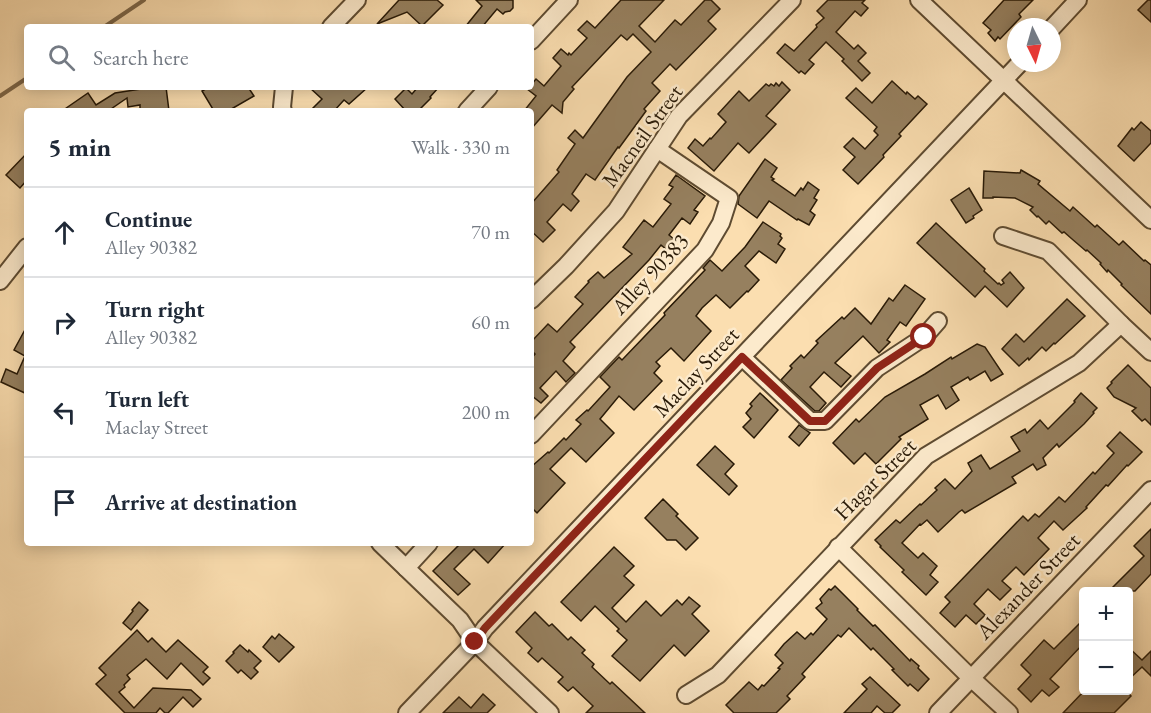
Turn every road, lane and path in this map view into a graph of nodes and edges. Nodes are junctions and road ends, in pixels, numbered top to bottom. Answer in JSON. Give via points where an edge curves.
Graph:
{"nodes":[{"id":1,"x":357,"y":0,"type":"edge"},
{"id":2,"x":569,"y":0,"type":"edge"},
{"id":3,"x":792,"y":0,"type":"edge"},
{"id":4,"x":919,"y":0,"type":"edge"},
{"id":5,"x":1078,"y":0,"type":"edge"},
{"id":6,"x":1061,"y":18,"type":"edge"},
{"id":7,"x":334,"y":24,"type":"edge"},
{"id":8,"x":534,"y":38,"type":"edge"},
{"id":9,"x":1012,"y":72,"type":"edge"},
{"id":10,"x":1004,"y":80,"type":"junction"},
{"id":11,"x":284,"y":90,"type":"edge"},
{"id":12,"x":486,"y":90,"type":"edge"},
{"id":13,"x":283,"y":108,"type":"edge"},
{"id":14,"x":470,"y":108,"type":"edge"},
{"id":15,"x":657,"y":149,"type":"junction"},
{"id":16,"x":1151,"y":220,"type":"edge"},
{"id":17,"x":1003,"y":236,"type":"dead end"},
{"id":18,"x":24,"y":252,"type":"edge"},
{"id":19,"x":0,"y":281,"type":"edge"},
{"id":20,"x":534,"y":297,"type":"edge"},
{"id":21,"x":938,"y":321,"type":"dead end"},
{"id":22,"x":1121,"y":324,"type":"junction"},
{"id":23,"x":1151,"y":352,"type":"edge"},
{"id":24,"x":742,"y":357,"type":"junction"},
{"id":25,"x":534,"y":432,"type":"edge"},
{"id":26,"x":1151,"y":490,"type":"edge"},
{"id":27,"x":383,"y":546,"type":"edge"},
{"id":28,"x":426,"y":546,"type":"edge"},
{"id":29,"x":838,"y":547,"type":"junction"},
{"id":30,"x":406,"y":568,"type":"junction"},
{"id":31,"x":475,"y":642,"type":"junction"},
{"id":32,"x":971,"y":678,"type":"junction"},
{"id":33,"x":686,"y":695,"type":"dead end"},
{"id":34,"x":407,"y":713,"type":"edge"},
{"id":35,"x":550,"y":713,"type":"edge"},
{"id":36,"x":938,"y":713,"type":"edge"},
{"id":37,"x":1009,"y":713,"type":"edge"}],
"edges":[{"from":1,"to":7,"type":"street"},
{"from":2,"to":8,"type":"street"},
{"from":3,"to":15,"type":"street","name":"Macneil Street","via":[[679,116]]},
{"from":4,"to":10,"type":"street"},
{"from":5,"to":6,"type":"street"},
{"from":9,"to":10,"type":"street","name":"Maclay Street"},
{"from":10,"to":16,"type":"street"},
{"from":10,"to":24,"type":"street","name":"Maclay Street"},
{"from":11,"to":13,"type":"street"},
{"from":12,"to":14,"type":"street"},
{"from":15,"to":20,"type":"street","name":"Macneil Street","via":[[616,211]]},
{"from":15,"to":25,"type":"street","name":"Alley 90383","via":[[729,198],[721,223],[705,250]]},
{"from":17,"to":22,"type":"street","via":[[1048,251]]},
{"from":18,"to":19,"type":"street"},
{"from":21,"to":24,"type":"street","via":[[924,337],[877,368],[825,421],[810,421]]},
{"from":22,"to":23,"type":"street"},
{"from":22,"to":29,"type":"street","name":"Hagar Street","via":[[1079,363],[926,456]]},
{"from":24,"to":31,"type":"street","name":"Maclay Street"},
{"from":26,"to":32,"type":"street","name":"Alexander Street"},
{"from":27,"to":30,"type":"street"},
{"from":28,"to":30,"type":"street"},
{"from":29,"to":32,"type":"street"},
{"from":29,"to":33,"type":"street","name":"Hagar Street","via":[[718,675]]},
{"from":30,"to":31,"type":"street","via":[[460,620]]},
{"from":31,"to":34,"type":"street","name":"Maclay Street"},
{"from":31,"to":35,"type":"street"},
{"from":32,"to":36,"type":"street","name":"Alexander Street"},
{"from":32,"to":37,"type":"street"}]}
